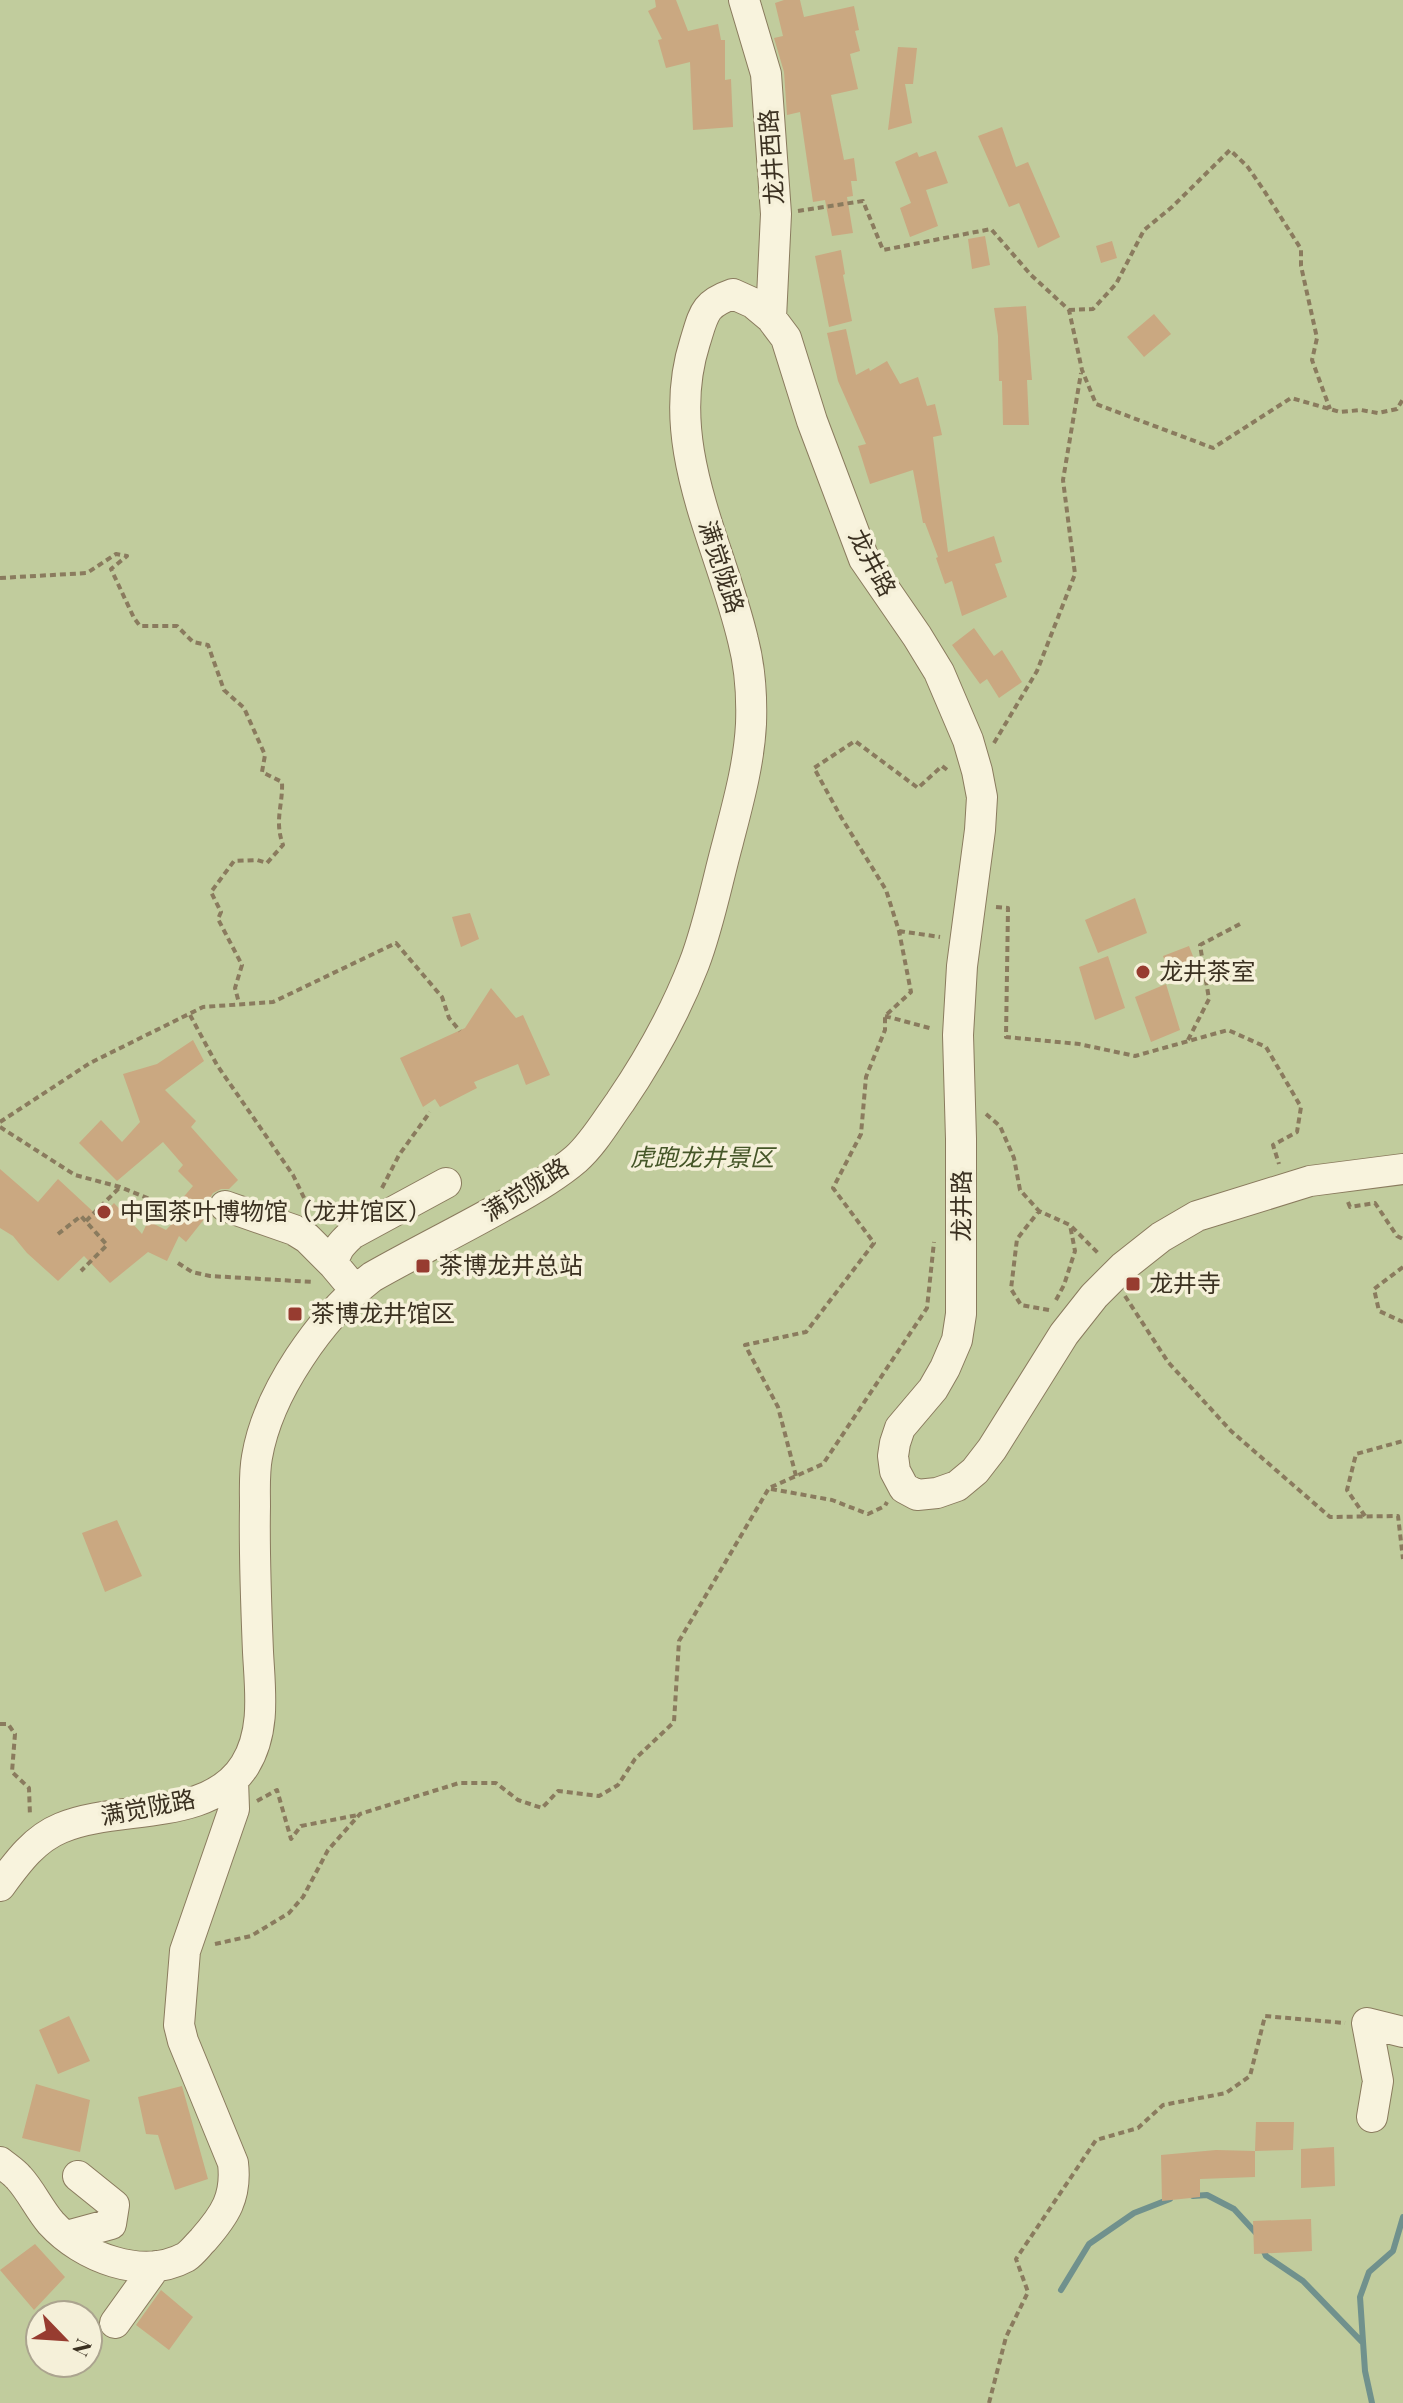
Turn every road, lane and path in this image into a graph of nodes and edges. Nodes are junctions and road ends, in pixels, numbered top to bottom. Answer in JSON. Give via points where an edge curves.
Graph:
{"nodes":[{"id":1,"x":744,"y":0,"type":"edge"},
{"id":2,"x":776,"y":214,"type":"junction"},
{"id":3,"x":1069,"y":310,"type":"junction"},
{"id":4,"x":771,"y":318,"type":"junction"},
{"id":5,"x":1082,"y":370,"type":"junction"},
{"id":6,"x":1403,"y":399,"type":"edge"},
{"id":7,"x":1330,"y":409,"type":"junction"},
{"id":8,"x":0,"y":578,"type":"edge"},
{"id":9,"x":979,"y":784,"type":"junction"},
{"id":10,"x":970,"y":904,"type":"junction"},
{"id":11,"x":1240,"y":924,"type":"dead end"},
{"id":12,"x":899,"y":931,"type":"junction"},
{"id":13,"x":964,"y":940,"type":"junction"},
{"id":14,"x":239,"y":1003,"type":"junction"},
{"id":15,"x":189,"y":1014,"type":"junction"},
{"id":16,"x":885,"y":1016,"type":"junction"},
{"id":17,"x":460,"y":1031,"type":"dead end"},
{"id":18,"x":958,"y":1035,"type":"junction"},
{"id":19,"x":1188,"y":1041,"type":"junction"},
{"id":20,"x":960,"y":1094,"type":"junction"},
{"id":21,"x":430,"y":1112,"type":"dead end"},
{"id":22,"x":0,"y":1124,"type":"edge"},
{"id":23,"x":1403,"y":1169,"type":"edge"},
{"id":24,"x":1341,"y":1177,"type":"junction"},
{"id":25,"x":446,"y":1183,"type":"dead end"},
{"id":26,"x":120,"y":1187,"type":"junction"},
{"id":27,"x":1265,"y":1194,"type":"junction"},
{"id":28,"x":225,"y":1206,"type":"dead end"},
{"id":29,"x":172,"y":1208,"type":"dead end"},
{"id":30,"x":1039,"y":1211,"type":"junction"},
{"id":31,"x":383,"y":1217,"type":"junction"},
{"id":32,"x":86,"y":1221,"type":"junction"},
{"id":33,"x":1070,"y":1225,"type":"junction"},
{"id":34,"x":58,"y":1234,"type":"dead end"},
{"id":35,"x":936,"y":1234,"type":"dead end"},
{"id":36,"x":307,"y":1238,"type":"junction"},
{"id":37,"x":1403,"y":1239,"type":"edge"},
{"id":38,"x":178,"y":1263,"type":"dead end"},
{"id":39,"x":334,"y":1265,"type":"junction"},
{"id":40,"x":1403,"y":1267,"type":"edge"},
{"id":41,"x":81,"y":1271,"type":"dead end"},
{"id":42,"x":1113,"y":1277,"type":"junction"},
{"id":43,"x":355,"y":1290,"type":"junction"},
{"id":44,"x":1403,"y":1322,"type":"edge"},
{"id":45,"x":1403,"y":1441,"type":"edge"},
{"id":46,"x":796,"y":1476,"type":"junction"},
{"id":47,"x":900,"y":1482,"type":"junction"},
{"id":48,"x":769,"y":1488,"type":"junction"},
{"id":49,"x":1365,"y":1517,"type":"junction"},
{"id":50,"x":1403,"y":1559,"type":"edge"},
{"id":51,"x":0,"y":1724,"type":"edge"},
{"id":52,"x":234,"y":1792,"type":"junction"},
{"id":53,"x":360,"y":1814,"type":"junction"},
{"id":54,"x":25,"y":1826,"type":"dead end"},
{"id":55,"x":0,"y":1886,"type":"edge"},
{"id":56,"x":185,"y":1951,"type":"junction"},
{"id":57,"x":1367,"y":2023,"type":"junction"},
{"id":58,"x":1400,"y":2031,"type":"edge"},
{"id":59,"x":1372,"y":2117,"type":"dead end"},
{"id":60,"x":0,"y":2162,"type":"edge"},
{"id":61,"x":78,"y":2176,"type":"dead end"},
{"id":62,"x":67,"y":2236,"type":"junction"},
{"id":63,"x":156,"y":2266,"type":"junction"},
{"id":64,"x":115,"y":2323,"type":"dead end"},
{"id":65,"x":989,"y":2403,"type":"edge"}],
"edges":[{"from":1,"to":2,"type":"street","name":"龙井西路","via":[[766,74]]},
{"from":2,"to":3,"type":"path","via":[[863,201],[883,250],[991,229]]},
{"from":2,"to":4,"type":"street","name":"龙井西路"},
{"from":3,"to":5,"type":"path"},
{"from":3,"to":7,"type":"path","via":[[1093,309],[1116,284],[1144,230],[1230,150],[1247,166],[1301,249],[1317,338],[1312,360]]},
{"from":4,"to":9,"type":"street","name":"龙井路","via":[[786,338],[864,559],[939,672],[968,740]]},
{"from":4,"to":43,"type":"street","name":"满觉陇路","via":[[733,294],[713,301],[701,321],[684,395],[693,477],[744,642],[751,723],[738,804],[695,962],[643,1069],[577,1158],[529,1192]]},
{"from":5,"to":7,"type":"path","via":[[1096,404],[1213,448],[1291,398]]},
{"from":5,"to":9,"type":"path","via":[[1063,480],[1075,574],[1037,671]]},
{"from":6,"to":7,"type":"path","via":[[1397,409],[1378,413]]},
{"from":8,"to":14,"type":"path","via":[[87,573],[116,554],[127,556],[111,569],[140,626],[177,626],[193,642],[208,645],[224,690],[244,708],[265,755],[262,772],[282,782],[277,829],[283,845],[267,863],[234,861],[211,892],[221,912],[218,919],[242,965],[235,988]]},
{"from":9,"to":10,"type":"street","name":"龙井路"},
{"from":9,"to":12,"type":"path","via":[[942,766],[918,788],[855,741],[814,768],[886,890]]},
{"from":10,"to":13,"type":"street","name":"龙井路"},
{"from":10,"to":19,"type":"path","via":[[1008,908],[1006,1037],[1135,1056]]},
{"from":11,"to":19,"type":"path","via":[[1200,945],[1209,999]]},
{"from":12,"to":13,"type":"path"},
{"from":12,"to":16,"type":"path","via":[[911,992]]},
{"from":13,"to":18,"type":"street","name":"龙井路"},
{"from":14,"to":15,"type":"path"},
{"from":14,"to":17,"type":"path","via":[[273,1002],[396,943],[442,997]]},
{"from":15,"to":22,"type":"path","via":[[90,1063]]},
{"from":15,"to":36,"type":"path","via":[[217,1065],[293,1175],[310,1210]]},
{"from":16,"to":18,"type":"path"},
{"from":16,"to":46,"type":"path","via":[[885,1030],[866,1077],[861,1134],[833,1188],[874,1243],[806,1332],[745,1345],[778,1407]]},
{"from":18,"to":20,"type":"street","name":"龙井路"},
{"from":19,"to":27,"type":"path","via":[[1228,1030],[1266,1047],[1301,1107],[1297,1132],[1273,1145],[1283,1177]]},
{"from":20,"to":30,"type":"path","via":[[1000,1126],[1020,1190]]},
{"from":20,"to":47,"type":"street","name":"龙井路","via":[[957,1340],[933,1389],[900,1428],[893,1456]]},
{"from":21,"to":31,"type":"path","via":[[387,1176],[379,1196]]},
{"from":22,"to":26,"type":"path","via":[[75,1175]]},
{"from":23,"to":24,"type":"street"},
{"from":24,"to":27,"type":"street"},
{"from":24,"to":37,"type":"path","via":[[1350,1207],[1375,1203]]},
{"from":25,"to":31,"type":"street"},
{"from":26,"to":29,"type":"path"},
{"from":26,"to":32,"type":"path"},
{"from":27,"to":42,"type":"street","via":[[1197,1216],[1161,1237]]},
{"from":28,"to":36,"type":"street"},
{"from":30,"to":33,"type":"path"},
{"from":30,"to":33,"type":"path","via":[[1017,1239],[1011,1289],[1021,1305],[1051,1310],[1075,1251]]},
{"from":31,"to":39,"type":"street","via":[[341,1244]]},
{"from":32,"to":34,"type":"path","via":[[81,1216]]},
{"from":32,"to":41,"type":"path","via":[[107,1245]]},
{"from":33,"to":42,"type":"path","via":[[1096,1249]]},
{"from":35,"to":46,"type":"path","via":[[927,1308],[823,1464]]},
{"from":36,"to":39,"type":"street"},
{"from":38,"to":43,"type":"path","via":[[210,1276],[296,1280]]},
{"from":39,"to":43,"type":"street"},
{"from":40,"to":44,"type":"path","via":[[1374,1289],[1379,1311]]},
{"from":42,"to":47,"type":"street","via":[[1064,1334],[975,1471],[937,1493],[917,1495]]},
{"from":42,"to":49,"type":"path","via":[[1168,1362],[1231,1431],[1330,1517]]},
{"from":43,"to":52,"type":"street","name":"满觉陇路","via":[[319,1328],[280,1391],[256,1458],[261,1711],[256,1741]]},
{"from":45,"to":49,"type":"path","via":[[1356,1454],[1347,1490]]},
{"from":46,"to":48,"type":"path"},
{"from":47,"to":48,"type":"path","via":[[885,1506],[868,1514],[832,1500]]},
{"from":48,"to":53,"type":"path","via":[[679,1641],[674,1722],[635,1759],[618,1785],[599,1796],[558,1791],[542,1808],[518,1800],[496,1783],[459,1783]]},
{"from":49,"to":50,"type":"path","via":[[1398,1516]]},
{"from":51,"to":54,"type":"path","via":[[8,1724],[15,1734],[12,1772],[29,1788],[31,1818]]},
{"from":52,"to":53,"type":"path","via":[[255,1802],[277,1790],[291,1839],[301,1826]]},
{"from":52,"to":55,"type":"street","name":"满觉陇路","via":[[59,1828],[28,1849]]},
{"from":52,"to":56,"type":"street","via":[[234,1809]]},
{"from":53,"to":56,"type":"path","via":[[328,1850],[289,1913],[251,1936]]},
{"from":56,"to":63,"type":"street","via":[[179,2025],[233,2163],[235,2183],[229,2203],[188,2256]]},
{"from":57,"to":58,"type":"street"},
{"from":57,"to":59,"type":"street","via":[[1378,2081]]},
{"from":57,"to":65,"type":"path","via":[[1265,2016],[1250,2076],[1226,2093],[1163,2105],[1138,2128],[1096,2140],[1016,2259],[1028,2292],[1006,2337]]},
{"from":60,"to":62,"type":"street"},
{"from":61,"to":62,"type":"street","via":[[114,2205],[111,2224]]},
{"from":62,"to":63,"type":"street","via":[[78,2246],[123,2264]]},
{"from":63,"to":64,"type":"street"}]}
